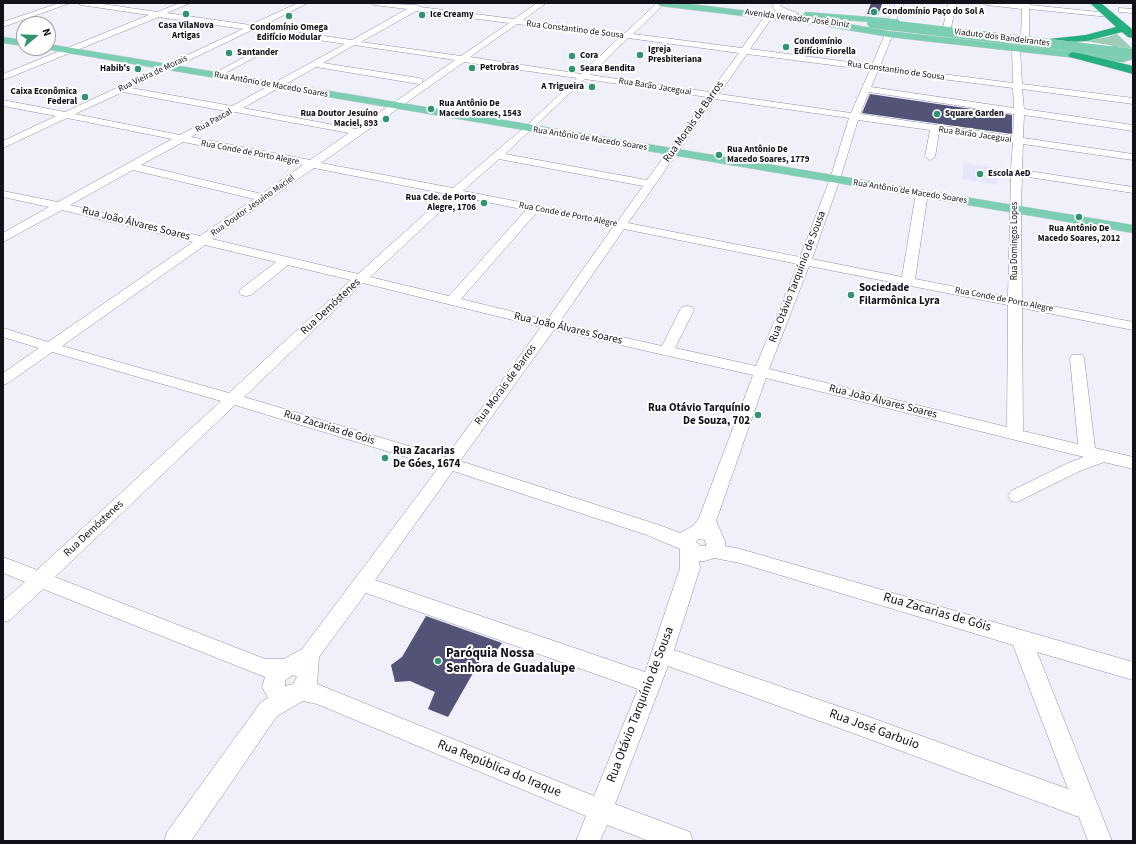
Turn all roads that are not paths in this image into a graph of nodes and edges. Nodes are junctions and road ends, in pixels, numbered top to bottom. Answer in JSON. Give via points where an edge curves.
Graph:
{"nodes":[{"id":1,"x":66,"y":3,"type":"edge"},
{"id":2,"x":81,"y":3,"type":"edge"},
{"id":3,"x":186,"y":3,"type":"edge"},
{"id":4,"x":304,"y":3,"type":"edge"},
{"id":5,"x":374,"y":3,"type":"edge"},
{"id":6,"x":423,"y":3,"type":"edge"},
{"id":7,"x":542,"y":3,"type":"edge"},
{"id":8,"x":660,"y":3,"type":"edge"},
{"id":9,"x":704,"y":3,"type":"edge"},
{"id":10,"x":779,"y":3,"type":"edge"},
{"id":11,"x":900,"y":3,"type":"edge"},
{"id":12,"x":952,"y":3,"type":"edge"},
{"id":13,"x":987,"y":3,"type":"edge"},
{"id":14,"x":1095,"y":3,"type":"edge"},
{"id":15,"x":1026,"y":5,"type":"edge"},
{"id":16,"x":1118,"y":6,"type":"edge"},
{"id":17,"x":414,"y":8,"type":"junction"},
{"id":18,"x":156,"y":14,"type":"junction"},
{"id":19,"x":795,"y":14,"type":"junction"},
{"id":20,"x":1109,"y":15,"type":"junction"},
{"id":21,"x":769,"y":16,"type":"junction"},
{"id":22,"x":1133,"y":17,"type":"edge"},
{"id":23,"x":809,"y":18,"type":"junction"},
{"id":24,"x":515,"y":22,"type":"junction"},
{"id":25,"x":872,"y":23,"type":"joint"},
{"id":26,"x":3,"y":25,"type":"edge"},
{"id":27,"x":250,"y":28,"type":"junction"},
{"id":28,"x":889,"y":28,"type":"junction"},
{"id":29,"x":947,"y":28,"type":"junction"},
{"id":30,"x":1123,"y":28,"type":"junction"},
{"id":31,"x":1133,"y":36,"type":"edge"},
{"id":32,"x":626,"y":37,"type":"junction"},
{"id":33,"x":1025,"y":37,"type":"junction"},
{"id":34,"x":3,"y":40,"type":"edge"},
{"id":35,"x":1053,"y":41,"type":"junction"},
{"id":36,"x":16,"y":42,"type":"edge"},
{"id":37,"x":353,"y":42,"type":"junction"},
{"id":38,"x":56,"y":48,"type":"edge"},
{"id":39,"x":1016,"y":49,"type":"junction"},
{"id":40,"x":68,"y":50,"type":"junction"},
{"id":41,"x":746,"y":51,"type":"junction"},
{"id":42,"x":257,"y":54,"type":"dead end"},
{"id":43,"x":1133,"y":54,"type":"edge"},
{"id":44,"x":1074,"y":55,"type":"junction"},
{"id":45,"x":1133,"y":58,"type":"edge"},
{"id":46,"x":464,"y":59,"type":"junction"},
{"id":47,"x":315,"y":64,"type":"junction"},
{"id":48,"x":168,"y":67,"type":"junction"},
{"id":49,"x":875,"y":68,"type":"junction"},
{"id":50,"x":1133,"y":70,"type":"edge"},
{"id":51,"x":215,"y":75,"type":"junction"},
{"id":52,"x":584,"y":76,"type":"junction"},
{"id":53,"x":3,"y":77,"type":"edge"},
{"id":54,"x":419,"y":81,"type":"dead end"},
{"id":55,"x":276,"y":86,"type":"junction"},
{"id":56,"x":1018,"y":87,"type":"junction"},
{"id":57,"x":121,"y":89,"type":"junction"},
{"id":58,"x":865,"y":89,"type":"junction"},
{"id":59,"x":711,"y":95,"type":"junction"},
{"id":60,"x":1133,"y":101,"type":"edge"},
{"id":61,"x":3,"y":103,"type":"edge"},
{"id":62,"x":396,"y":106,"type":"junction"},
{"id":63,"x":232,"y":110,"type":"junction"},
{"id":64,"x":1019,"y":112,"type":"junction"},
{"id":65,"x":65,"y":116,"type":"junction"},
{"id":66,"x":854,"y":117,"type":"junction"},
{"id":67,"x":529,"y":128,"type":"junction"},
{"id":68,"x":1133,"y":128,"type":"edge"},
{"id":69,"x":935,"y":129,"type":"junction"},
{"id":70,"x":359,"y":132,"type":"junction"},
{"id":71,"x":181,"y":139,"type":"junction"},
{"id":72,"x":1018,"y":141,"type":"junction"},
{"id":73,"x":3,"y":145,"type":"edge"},
{"id":74,"x":673,"y":152,"type":"junction"},
{"id":75,"x":498,"y":156,"type":"junction"},
{"id":76,"x":930,"y":157,"type":"dead end"},
{"id":77,"x":1133,"y":157,"type":"edge"},
{"id":78,"x":311,"y":165,"type":"junction"},
{"id":79,"x":132,"y":166,"type":"junction"},
{"id":80,"x":1015,"y":172,"type":"junction"},
{"id":81,"x":835,"y":179,"type":"junction"},
{"id":82,"x":651,"y":184,"type":"junction"},
{"id":83,"x":1133,"y":190,"type":"edge"},
{"id":84,"x":454,"y":193,"type":"junction"},
{"id":85,"x":3,"y":194,"type":"edge"},
{"id":86,"x":922,"y":194,"type":"junction"},
{"id":87,"x":265,"y":198,"type":"junction"},
{"id":88,"x":60,"y":206,"type":"junction"},
{"id":89,"x":534,"y":208,"type":"junction"},
{"id":90,"x":1015,"y":209,"type":"junction"},
{"id":91,"x":621,"y":225,"type":"junction"},
{"id":92,"x":1133,"y":229,"type":"edge"},
{"id":93,"x":3,"y":238,"type":"edge"},
{"id":94,"x":204,"y":241,"type":"junction"},
{"id":95,"x":285,"y":261,"type":"junction"},
{"id":96,"x":805,"y":261,"type":"junction"},
{"id":97,"x":360,"y":279,"type":"junction"},
{"id":98,"x":908,"y":282,"type":"junction"},
{"id":99,"x":246,"y":292,"type":"dead end"},
{"id":100,"x":452,"y":301,"type":"junction"},
{"id":101,"x":1015,"y":302,"type":"junction"},
{"id":102,"x":687,"y":310,"type":"dead end"},
{"id":103,"x":550,"y":325,"type":"junction"},
{"id":104,"x":1133,"y":326,"type":"edge"},
{"id":105,"x":3,"y":332,"type":"edge"},
{"id":106,"x":50,"y":348,"type":"junction"},
{"id":107,"x":667,"y":351,"type":"junction"},
{"id":108,"x":1076,"y":358,"type":"dead end"},
{"id":109,"x":761,"y":372,"type":"junction"},
{"id":110,"x":3,"y":380,"type":"edge"},
{"id":111,"x":233,"y":399,"type":"junction"},
{"id":112,"x":1015,"y":434,"type":"junction"},
{"id":113,"x":1095,"y":454,"type":"junction"},
{"id":114,"x":1133,"y":463,"type":"edge"},
{"id":115,"x":450,"y":464,"type":"junction"},
{"id":116,"x":1017,"y":496,"type":"dead end"},
{"id":117,"x":701,"y":543,"type":"junction"},
{"id":118,"x":3,"y":565,"type":"edge"},
{"id":119,"x":39,"y":580,"type":"junction"},
{"id":120,"x":361,"y":583,"type":"junction"},
{"id":121,"x":3,"y":614,"type":"edge"},
{"id":122,"x":1021,"y":638,"type":"junction"},
{"id":123,"x":662,"y":655,"type":"junction"},
{"id":124,"x":1133,"y":671,"type":"edge"},
{"id":125,"x":293,"y":678,"type":"junction"},
{"id":126,"x":651,"y":684,"type":"junction"},
{"id":127,"x":1086,"y":808,"type":"junction"},
{"id":128,"x":600,"y":810,"type":"junction"},
{"id":129,"x":176,"y":841,"type":"edge"},
{"id":130,"x":588,"y":841,"type":"edge"},
{"id":131,"x":682,"y":841,"type":"edge"},
{"id":132,"x":1100,"y":841,"type":"edge"}],
"edges":[{"from":1,"to":26,"type":"street"},
{"from":2,"to":18,"type":"street","name":"Rua Barão Jaceguai"},
{"from":3,"to":18,"type":"street"},
{"from":4,"to":27,"type":"street","name":"Rua Vieira de Morais"},
{"from":5,"to":17,"type":"street","name":"Rua Constantino de Sousa"},
{"from":6,"to":17,"type":"street","name":"Rua Pascal"},
{"from":7,"to":24,"type":"street","name":"Rua Doutor Jesuíno Maciel"},
{"from":8,"to":21,"type":"main road","name":"Avenida Vereador José Diniz"},
{"from":8,"to":32,"type":"street","name":"Rua Demóstenes"},
{"from":9,"to":19,"type":"main road","name":"Avenida Vereador José Diniz"},
{"from":10,"to":19,"type":"street","via":[[776,6],[779,9]]},
{"from":11,"to":28,"type":"street","name":"Rua Otávio Tarquínio de Sousa"},
{"from":12,"to":29,"type":"street"},
{"from":13,"to":15,"type":"street"},
{"from":14,"to":20,"type":"highway"},
{"from":15,"to":20,"type":"street"},
{"from":15,"to":33,"type":"street"},
{"from":16,"to":22,"type":"highway"},
{"from":17,"to":24,"type":"street","name":"Rua Constantino de Sousa"},
{"from":17,"to":37,"type":"street","name":"Rua Pascal"},
{"from":18,"to":27,"type":"street","name":"Rua Barão Jaceguai"},
{"from":18,"to":40,"type":"street"},
{"from":19,"to":23,"type":"main road","name":"Avenida Vereador José Diniz"},
{"from":20,"to":30,"type":"highway"},
{"from":21,"to":23,"type":"main road","name":"Avenida Vereador José Diniz"},
{"from":21,"to":41,"type":"street","name":"Rua Morais de Barros"},
{"from":23,"to":25,"type":"main road","name":"Avenida Vereador José Diniz"},
{"from":23,"to":28,"type":"main road"},
{"from":24,"to":32,"type":"street","name":"Rua Constantino de Sousa"},
{"from":24,"to":46,"type":"street","name":"Rua Doutor Jesuíno Maciel"},
{"from":25,"to":43,"type":"main road","name":"Viaduto dos Bandeirantes","bridge":true},
{"from":27,"to":37,"type":"street","name":"Rua Barão Jaceguai"},
{"from":27,"to":48,"type":"street","name":"Rua Vieira de Morais"},
{"from":28,"to":29,"type":"main road"},
{"from":28,"to":39,"type":"main road"},
{"from":28,"to":45,"type":"main road","name":"Viaduto dos Bandeirantes"},
{"from":28,"to":49,"type":"street","name":"Rua Otávio Tarquínio de Sousa"},
{"from":29,"to":33,"type":"main road"},
{"from":30,"to":31,"type":"highway"},
{"from":30,"to":35,"type":"highway","via":[[1087,38]]},
{"from":32,"to":41,"type":"street","name":"Rua Constantino de Sousa"},
{"from":32,"to":52,"type":"street","name":"Rua Demóstenes"},
{"from":33,"to":35,"type":"main road"},
{"from":34,"to":36,"type":"main road"},
{"from":35,"to":44,"type":"main road","via":[[1116,48],[1132,56],[1113,59]]},
{"from":37,"to":46,"type":"street","name":"Rua Barão Jaceguai"},
{"from":37,"to":47,"type":"street","name":"Rua Pascal"},
{"from":38,"to":40,"type":"main road","name":"Rua Antônio de Macedo Soares"},
{"from":39,"to":44,"type":"main road"},
{"from":39,"to":56,"type":"street","name":"Rua Domingos Lopes"},
{"from":40,"to":48,"type":"main road","name":"Rua Antônio de Macedo Soares"},
{"from":40,"to":53,"type":"street"},
{"from":41,"to":49,"type":"street","name":"Rua Constantino de Sousa"},
{"from":41,"to":59,"type":"street","name":"Rua Morais de Barros"},
{"from":42,"to":51,"type":"street"},
{"from":44,"to":50,"type":"highway"},
{"from":46,"to":52,"type":"street","name":"Rua Barão Jaceguai"},
{"from":46,"to":62,"type":"street","name":"Rua Doutor Jesuíno Maciel"},
{"from":47,"to":54,"type":"street"},
{"from":47,"to":55,"type":"street","name":"Rua Pascal"},
{"from":48,"to":51,"type":"main road","name":"Rua Antônio de Macedo Soares"},
{"from":48,"to":57,"type":"street","name":"Rua Vieira de Morais"},
{"from":49,"to":56,"type":"street","name":"Rua Constantino de Sousa"},
{"from":49,"to":58,"type":"street","name":"Rua Otávio Tarquínio de Sousa"},
{"from":51,"to":55,"type":"main road","name":"Rua Antônio de Macedo Soares"},
{"from":52,"to":59,"type":"street","name":"Rua Barão Jaceguai"},
{"from":52,"to":67,"type":"street","name":"Rua Demóstenes"},
{"from":55,"to":62,"type":"main road","name":"Rua Antônio de Macedo Soares"},
{"from":55,"to":63,"type":"street","name":"Rua Pascal"},
{"from":56,"to":60,"type":"street","name":"Rua Constantino de Sousa"},
{"from":56,"to":64,"type":"street","name":"Rua Domingos Lopes"},
{"from":57,"to":63,"type":"street"},
{"from":57,"to":65,"type":"street","name":"Rua Vieira de Morais"},
{"from":58,"to":64,"type":"street"},
{"from":58,"to":66,"type":"street","name":"Rua Otávio Tarquínio de Sousa"},
{"from":59,"to":66,"type":"street","name":"Rua Barão Jaceguai"},
{"from":59,"to":74,"type":"street","name":"Rua Morais de Barros"},
{"from":61,"to":65,"type":"street","name":"Rua Conde de Porto Alegre"},
{"from":62,"to":67,"type":"main road","name":"Rua Antônio de Macedo Soares"},
{"from":62,"to":70,"type":"street","name":"Rua Doutor Jesuíno Maciel"},
{"from":63,"to":70,"type":"street"},
{"from":63,"to":71,"type":"street","name":"Rua Pascal"},
{"from":64,"to":68,"type":"street"},
{"from":64,"to":72,"type":"street","name":"Rua Domingos Lopes"},
{"from":65,"to":71,"type":"street","name":"Rua Conde de Porto Alegre"},
{"from":65,"to":73,"type":"street","name":"Rua Vieira de Morais"},
{"from":66,"to":69,"type":"street","name":"Rua Barão Jaceguai"},
{"from":66,"to":81,"type":"street","name":"Rua Otávio Tarquínio de Sousa"},
{"from":67,"to":74,"type":"main road","name":"Rua Antônio de Macedo Soares"},
{"from":67,"to":75,"type":"street","name":"Rua Demóstenes"},
{"from":69,"to":72,"type":"street","name":"Rua Barão Jaceguai"},
{"from":69,"to":76,"type":"street"},
{"from":70,"to":78,"type":"street","name":"Rua Doutor Jesuíno Maciel"},
{"from":71,"to":78,"type":"street","name":"Rua Conde de Porto Alegre"},
{"from":71,"to":79,"type":"street","name":"Rua Pascal"},
{"from":72,"to":77,"type":"street","name":"Rua Barão Jaceguai"},
{"from":72,"to":80,"type":"street","name":"Rua Domingos Lopes"},
{"from":74,"to":81,"type":"main road","name":"Rua Antônio de Macedo Soares"},
{"from":74,"to":82,"type":"street","name":"Rua Morais de Barros"},
{"from":75,"to":82,"type":"street"},
{"from":75,"to":84,"type":"street","name":"Rua Demóstenes"},
{"from":78,"to":84,"type":"street","name":"Rua Conde de Porto Alegre"},
{"from":78,"to":87,"type":"street","name":"Rua Doutor Jesuíno Maciel"},
{"from":79,"to":87,"type":"street"},
{"from":79,"to":88,"type":"street","name":"Rua Pascal"},
{"from":80,"to":83,"type":"street"},
{"from":80,"to":90,"type":"street","name":"Rua Domingos Lopes"},
{"from":81,"to":86,"type":"main road","name":"Rua Antônio de Macedo Soares"},
{"from":81,"to":96,"type":"street","name":"Rua Otávio Tarquínio de Sousa"},
{"from":82,"to":91,"type":"street","name":"Rua Morais de Barros"},
{"from":84,"to":89,"type":"street","name":"Rua Conde de Porto Alegre"},
{"from":84,"to":97,"type":"street","name":"Rua Demóstenes"},
{"from":85,"to":88,"type":"street","name":"Rua João Álvares Soares"},
{"from":86,"to":90,"type":"main road","name":"Rua Antônio de Macedo Soares"},
{"from":86,"to":98,"type":"street"},
{"from":87,"to":94,"type":"street","name":"Rua Doutor Jesuíno Maciel"},
{"from":88,"to":93,"type":"street","name":"Rua Pascal"},
{"from":88,"to":94,"type":"street","name":"Rua João Álvares Soares"},
{"from":89,"to":91,"type":"street","name":"Rua Conde de Porto Alegre"},
{"from":89,"to":100,"type":"street"},
{"from":90,"to":92,"type":"main road","name":"Rua Antônio de Macedo Soares"},
{"from":90,"to":101,"type":"street","name":"Rua Domingos Lopes"},
{"from":91,"to":96,"type":"street","name":"Rua Conde de Porto Alegre"},
{"from":91,"to":103,"type":"street","name":"Rua Morais de Barros"},
{"from":94,"to":95,"type":"street","name":"Rua João Álvares Soares"},
{"from":94,"to":106,"type":"street","name":"Rua Doutor Jesuíno Maciel"},
{"from":95,"to":97,"type":"street","name":"Rua João Álvares Soares"},
{"from":95,"to":99,"type":"street"},
{"from":96,"to":98,"type":"street","name":"Rua Conde de Porto Alegre"},
{"from":96,"to":109,"type":"street","name":"Rua Otávio Tarquínio de Sousa"},
{"from":97,"to":100,"type":"street","name":"Rua João Álvares Soares"},
{"from":97,"to":111,"type":"street","name":"Rua Demóstenes"},
{"from":98,"to":101,"type":"street","name":"Rua Conde de Porto Alegre"},
{"from":100,"to":103,"type":"street","name":"Rua João Álvares Soares"},
{"from":101,"to":104,"type":"street","name":"Rua Conde de Porto Alegre"},
{"from":101,"to":112,"type":"street","name":"Rua Domingos Lopes"},
{"from":102,"to":107,"type":"street"},
{"from":103,"to":107,"type":"street","name":"Rua João Álvares Soares"},
{"from":103,"to":115,"type":"street","name":"Rua Morais de Barros"},
{"from":105,"to":106,"type":"street","name":"Rua Zacarias de Góis"},
{"from":106,"to":110,"type":"street","name":"Rua Doutor Jesuíno Maciel"},
{"from":106,"to":111,"type":"street","name":"Rua Zacarias de Góis"},
{"from":107,"to":109,"type":"street","name":"Rua João Álvares Soares"},
{"from":108,"to":113,"type":"street"},
{"from":109,"to":112,"type":"street","name":"Rua João Álvares Soares"},
{"from":109,"to":117,"type":"street","name":"Rua Otávio Tarquínio de Sousa"},
{"from":111,"to":115,"type":"street","name":"Rua Zacarias de Góis"},
{"from":111,"to":119,"type":"street","name":"Rua Demóstenes"},
{"from":112,"to":113,"type":"street","name":"Rua João Álvares Soares"},
{"from":113,"to":114,"type":"street","name":"Rua João Álvares Soares"},
{"from":113,"to":116,"type":"street"},
{"from":115,"to":117,"type":"street","name":"Rua Zacarias de Góis"},
{"from":115,"to":120,"type":"street","name":"Rua Morais de Barros"},
{"from":117,"to":122,"type":"street","name":"Rua Zacarias de Góis"},
{"from":117,"to":123,"type":"street","name":"Rua Otávio Tarquínio de Sousa"},
{"from":118,"to":119,"type":"street","name":"Rua República do Iraque"},
{"from":119,"to":121,"type":"street","name":"Rua Demóstenes"},
{"from":119,"to":125,"type":"street","name":"Rua República do Iraque"},
{"from":120,"to":125,"type":"street","name":"Rua Morais de Barros"},
{"from":120,"to":126,"type":"street"},
{"from":122,"to":124,"type":"street","name":"Rua Zacarias de Góis"},
{"from":122,"to":127,"type":"street"},
{"from":123,"to":126,"type":"street","name":"Rua Otávio Tarquínio de Sousa"},
{"from":123,"to":127,"type":"street","name":"Rua José Garbuio"},
{"from":125,"to":128,"type":"street","name":"Rua República do Iraque"},
{"from":125,"to":129,"type":"street","name":"Rua Morais de Barros"},
{"from":126,"to":128,"type":"street","name":"Rua Otávio Tarquínio de Sousa"},
{"from":127,"to":132,"type":"street"},
{"from":128,"to":130,"type":"street","name":"Rua Otávio Tarquínio de Sousa"},
{"from":128,"to":131,"type":"street","name":"Rua República do Iraque"}]}
